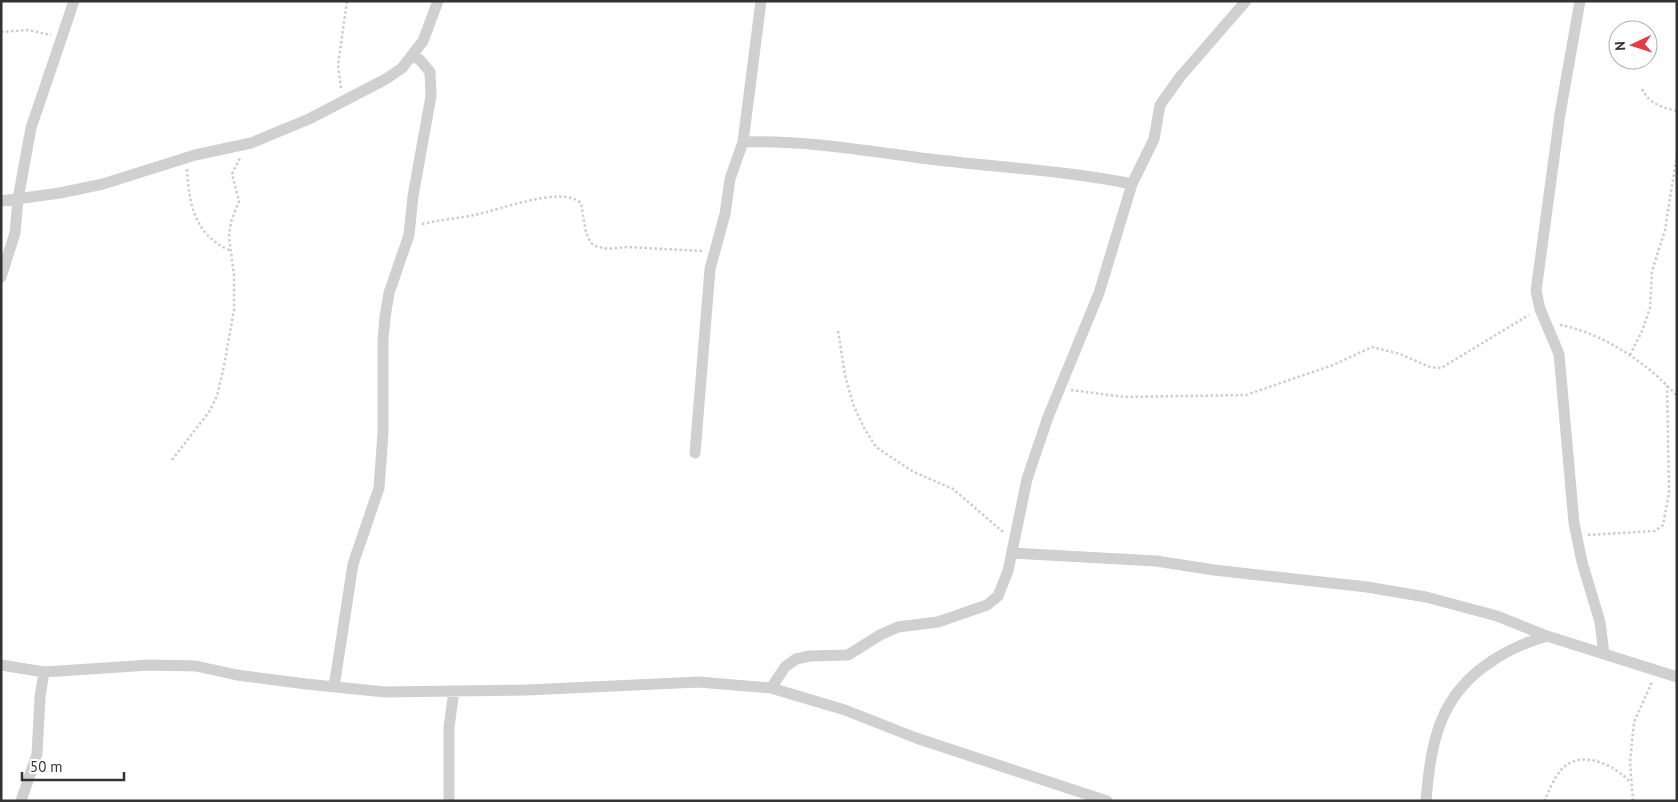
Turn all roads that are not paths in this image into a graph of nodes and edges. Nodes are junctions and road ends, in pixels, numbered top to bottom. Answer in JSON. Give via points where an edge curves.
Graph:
{"nodes":[{"id":1,"x":74,"y":1,"type":"edge"},
{"id":2,"x":438,"y":1,"type":"edge"},
{"id":3,"x":761,"y":1,"type":"edge"},
{"id":4,"x":1246,"y":1,"type":"edge"},
{"id":5,"x":1580,"y":1,"type":"edge"},
{"id":6,"x":412,"y":56,"type":"junction"},
{"id":7,"x":743,"y":142,"type":"junction"},
{"id":8,"x":1132,"y":184,"type":"junction"},
{"id":9,"x":18,"y":199,"type":"junction"},
{"id":10,"x":1,"y":201,"type":"edge"},
{"id":11,"x":1,"y":277,"type":"edge"},
{"id":12,"x":695,"y":453,"type":"dead end"},
{"id":13,"x":1012,"y":553,"type":"junction"},
{"id":14,"x":1547,"y":636,"type":"junction"},
{"id":15,"x":1604,"y":654,"type":"junction"},
{"id":16,"x":1,"y":665,"type":"edge"},
{"id":17,"x":44,"y":672,"type":"junction"},
{"id":18,"x":1677,"y":676,"type":"edge"},
{"id":19,"x":334,"y":687,"type":"junction"},
{"id":20,"x":771,"y":688,"type":"junction"},
{"id":21,"x":454,"y":691,"type":"junction"},
{"id":22,"x":21,"y":801,"type":"edge"},
{"id":23,"x":449,"y":801,"type":"edge"},
{"id":24,"x":1108,"y":801,"type":"edge"},
{"id":25,"x":1426,"y":801,"type":"edge"}],
"edges":[{"from":1,"to":9,"type":"street","via":[[31,128]]},
{"from":2,"to":6,"type":"street","via":[[423,40]]},
{"from":3,"to":7,"type":"street"},
{"from":4,"to":8,"type":"street","via":[[1160,105],[1152,144]]},
{"from":5,"to":15,"type":"street","via":[[1560,114],[1536,291],[1540,309],[1557,346],[1561,367],[1569,484],[1582,562],[1598,614]]},
{"from":6,"to":9,"type":"street","via":[[386,79],[251,143],[186,158],[103,184]]},
{"from":6,"to":19,"type":"street","via":[[430,72],[432,86],[410,227],[389,292],[385,317],[379,488],[353,564]]},
{"from":7,"to":8,"type":"street","via":[[786,142],[878,151]]},
{"from":7,"to":12,"type":"street","via":[[730,179],[706,296]]},
{"from":8,"to":13,"type":"street","via":[[1099,293],[1027,479]]},
{"from":9,"to":10,"type":"street"},
{"from":9,"to":11,"type":"street","via":[[15,233]]},
{"from":13,"to":14,"type":"street","via":[[1156,561],[1385,590],[1455,603]]},
{"from":13,"to":20,"type":"street","via":[[1000,592],[991,602],[934,623],[898,627],[848,656],[796,659],[785,667]]},
{"from":14,"to":15,"type":"street"},
{"from":14,"to":25,"type":"street","via":[[1513,647],[1474,673],[1456,691],[1440,721]]},
{"from":15,"to":18,"type":"street"},
{"from":16,"to":17,"type":"street"},
{"from":17,"to":19,"type":"street","via":[[180,665]]},
{"from":17,"to":22,"type":"street","via":[[36,754]]},
{"from":19,"to":21,"type":"street","via":[[385,692]]},
{"from":20,"to":21,"type":"street","via":[[699,682]]},
{"from":20,"to":24,"type":"street","via":[[845,710],[916,738]]},
{"from":21,"to":23,"type":"street","via":[[449,727]]}]}
